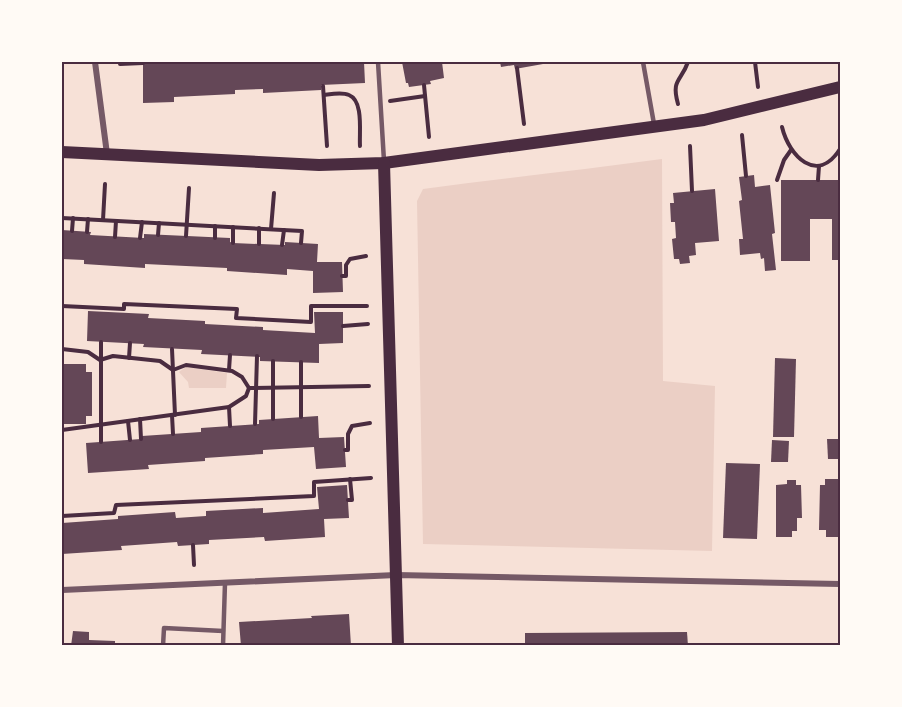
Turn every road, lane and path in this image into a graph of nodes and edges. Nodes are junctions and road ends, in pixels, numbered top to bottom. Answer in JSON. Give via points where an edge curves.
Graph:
{"nodes":[{"id":1,"x":95,"y":62,"type":"edge"},
{"id":2,"x":133,"y":62,"type":"edge"},
{"id":3,"x":378,"y":62,"type":"edge"},
{"id":4,"x":643,"y":62,"type":"edge"},
{"id":5,"x":688,"y":62,"type":"edge"},
{"id":6,"x":755,"y":62,"type":"edge"},
{"id":7,"x":143,"y":63,"type":"edge"},
{"id":8,"x":120,"y":64,"type":"dead end"},
{"id":9,"x":517,"y":68,"type":"dead end"},
{"id":10,"x":323,"y":86,"type":"dead end"},
{"id":11,"x":424,"y":86,"type":"dead end"},
{"id":12,"x":759,"y":87,"type":"dead end"},
{"id":13,"x":840,"y":87,"type":"edge"},
{"id":14,"x":324,"y":95,"type":"junction"},
{"id":15,"x":425,"y":96,"type":"junction"},
{"id":16,"x":390,"y":101,"type":"dead end"},
{"id":17,"x":369,"y":104,"type":"dead end"},
{"id":18,"x":678,"y":104,"type":"dead end"},
{"id":19,"x":358,"y":105,"type":"junction"},
{"id":20,"x":524,"y":124,"type":"dead end"},
{"id":21,"x":654,"y":127,"type":"junction"},
{"id":22,"x":782,"y":127,"type":"dead end"},
{"id":23,"x":742,"y":135,"type":"dead end"},
{"id":24,"x":429,"y":137,"type":"dead end"},
{"id":25,"x":327,"y":146,"type":"dead end"},
{"id":26,"x":360,"y":146,"type":"dead end"},
{"id":27,"x":690,"y":146,"type":"dead end"},
{"id":28,"x":791,"y":150,"type":"junction"},
{"id":29,"x":840,"y":151,"type":"edge"},
{"id":30,"x":62,"y":152,"type":"edge"},
{"id":31,"x":107,"y":154,"type":"junction"},
{"id":32,"x":384,"y":163,"type":"junction"},
{"id":33,"x":819,"y":166,"type":"junction"},
{"id":34,"x":746,"y":176,"type":"dead end"},
{"id":35,"x":777,"y":180,"type":"dead end"},
{"id":36,"x":818,"y":180,"type":"dead end"},
{"id":37,"x":105,"y":184,"type":"dead end"},
{"id":38,"x":189,"y":188,"type":"dead end"},
{"id":39,"x":692,"y":191,"type":"dead end"},
{"id":40,"x":274,"y":193,"type":"dead end"},
{"id":41,"x":62,"y":218,"type":"edge"},
{"id":42,"x":73,"y":218,"type":"junction"},
{"id":43,"x":88,"y":219,"type":"junction"},
{"id":44,"x":103,"y":220,"type":"junction"},
{"id":45,"x":116,"y":221,"type":"junction"},
{"id":46,"x":142,"y":222,"type":"junction"},
{"id":47,"x":159,"y":223,"type":"junction"},
{"id":48,"x":187,"y":225,"type":"junction"},
{"id":49,"x":215,"y":226,"type":"junction"},
{"id":50,"x":233,"y":227,"type":"junction"},
{"id":51,"x":259,"y":228,"type":"junction"},
{"id":52,"x":271,"y":229,"type":"junction"},
{"id":53,"x":284,"y":230,"type":"junction"},
{"id":54,"x":72,"y":231,"type":"dead end"},
{"id":55,"x":87,"y":232,"type":"dead end"},
{"id":56,"x":158,"y":234,"type":"dead end"},
{"id":57,"x":186,"y":236,"type":"dead end"},
{"id":58,"x":115,"y":237,"type":"dead end"},
{"id":59,"x":215,"y":237,"type":"dead end"},
{"id":60,"x":140,"y":238,"type":"dead end"},
{"id":61,"x":233,"y":243,"type":"dead end"},
{"id":62,"x":301,"y":243,"type":"dead end"},
{"id":63,"x":259,"y":244,"type":"dead end"},
{"id":64,"x":282,"y":245,"type":"dead end"},
{"id":65,"x":366,"y":256,"type":"dead end"},
{"id":66,"x":342,"y":276,"type":"dead end"},
{"id":67,"x":62,"y":306,"type":"edge"},
{"id":68,"x":367,"y":306,"type":"dead end"},
{"id":69,"x":368,"y":324,"type":"dead end"},
{"id":70,"x":343,"y":326,"type":"dead end"},
{"id":71,"x":101,"y":342,"type":"dead end"},
{"id":72,"x":129,"y":343,"type":"dead end"},
{"id":73,"x":62,"y":349,"type":"edge"},
{"id":74,"x":172,"y":349,"type":"dead end"},
{"id":75,"x":230,"y":355,"type":"dead end"},
{"id":76,"x":257,"y":356,"type":"dead end"},
{"id":77,"x":129,"y":358,"type":"junction"},
{"id":78,"x":101,"y":359,"type":"junction"},
{"id":79,"x":273,"y":361,"type":"dead end"},
{"id":80,"x":302,"y":363,"type":"dead end"},
{"id":81,"x":173,"y":369,"type":"junction"},
{"id":82,"x":229,"y":370,"type":"junction"},
{"id":83,"x":369,"y":386,"type":"dead end"},
{"id":84,"x":301,"y":387,"type":"junction"},
{"id":85,"x":249,"y":388,"type":"junction"},
{"id":86,"x":256,"y":388,"type":"junction"},
{"id":87,"x":273,"y":388,"type":"junction"},
{"id":88,"x":229,"y":407,"type":"junction"},
{"id":89,"x":173,"y":415,"type":"junction"},
{"id":90,"x":301,"y":417,"type":"dead end"},
{"id":91,"x":140,"y":419,"type":"junction"},
{"id":92,"x":273,"y":419,"type":"dead end"},
{"id":93,"x":128,"y":421,"type":"junction"},
{"id":94,"x":370,"y":423,"type":"dead end"},
{"id":95,"x":255,"y":424,"type":"dead end"},
{"id":96,"x":101,"y":425,"type":"junction"},
{"id":97,"x":230,"y":426,"type":"dead end"},
{"id":98,"x":62,"y":430,"type":"edge"},
{"id":99,"x":173,"y":434,"type":"dead end"},
{"id":100,"x":141,"y":439,"type":"dead end"},
{"id":101,"x":130,"y":440,"type":"dead end"},
{"id":102,"x":101,"y":442,"type":"dead end"},
{"id":103,"x":345,"y":450,"type":"dead end"},
{"id":104,"x":371,"y":478,"type":"dead end"},
{"id":105,"x":350,"y":479,"type":"junction"},
{"id":106,"x":348,"y":500,"type":"dead end"},
{"id":107,"x":62,"y":516,"type":"edge"},
{"id":108,"x":193,"y":545,"type":"dead end"},
{"id":109,"x":194,"y":565,"type":"dead end"},
{"id":110,"x":396,"y":575,"type":"junction"},
{"id":111,"x":225,"y":583,"type":"junction"},
{"id":112,"x":840,"y":584,"type":"edge"},
{"id":113,"x":62,"y":590,"type":"edge"},
{"id":114,"x":223,"y":631,"type":"junction"},
{"id":115,"x":162,"y":645,"type":"edge"},
{"id":116,"x":223,"y":645,"type":"edge"},
{"id":117,"x":398,"y":645,"type":"edge"}],
"edges":[{"from":1,"to":31,"type":"street"},
{"from":2,"to":7,"type":"path"},
{"from":2,"to":8,"type":"path"},
{"from":3,"to":32,"type":"lane"},
{"from":4,"to":21,"type":"lane"},
{"from":5,"to":18,"type":"path","via":[[676,82]]},
{"from":6,"to":12,"type":"path"},
{"from":9,"to":20,"type":"path"},
{"from":10,"to":14,"type":"path"},
{"from":11,"to":15,"type":"path"},
{"from":13,"to":21,"type":"main road","via":[[704,120]]},
{"from":14,"to":19,"type":"path","via":[[347,94]]},
{"from":14,"to":25,"type":"path"},
{"from":15,"to":16,"type":"path"},
{"from":15,"to":24,"type":"path"},
{"from":17,"to":19,"type":"path"},
{"from":19,"to":26,"type":"path"},
{"from":21,"to":32,"type":"main road"},
{"from":22,"to":28,"type":"path"},
{"from":23,"to":34,"type":"path"},
{"from":27,"to":39,"type":"path"},
{"from":28,"to":33,"type":"path","via":[[800,159]]},
{"from":28,"to":35,"type":"path"},
{"from":29,"to":33,"type":"path"},
{"from":30,"to":31,"type":"main road"},
{"from":31,"to":32,"type":"main road","via":[[319,165]]},
{"from":32,"to":110,"type":"main road"},
{"from":33,"to":36,"type":"path"},
{"from":37,"to":44,"type":"path"},
{"from":38,"to":48,"type":"path"},
{"from":40,"to":52,"type":"path"},
{"from":41,"to":42,"type":"path"},
{"from":42,"to":43,"type":"path"},
{"from":42,"to":54,"type":"path"},
{"from":43,"to":44,"type":"path"},
{"from":43,"to":55,"type":"path"},
{"from":44,"to":45,"type":"path"},
{"from":45,"to":46,"type":"path"},
{"from":45,"to":58,"type":"path"},
{"from":46,"to":47,"type":"path"},
{"from":46,"to":60,"type":"path"},
{"from":47,"to":48,"type":"path"},
{"from":47,"to":56,"type":"path"},
{"from":48,"to":49,"type":"path"},
{"from":48,"to":57,"type":"path"},
{"from":49,"to":50,"type":"path"},
{"from":49,"to":59,"type":"path"},
{"from":50,"to":51,"type":"path"},
{"from":50,"to":61,"type":"path"},
{"from":51,"to":52,"type":"path"},
{"from":51,"to":63,"type":"path"},
{"from":52,"to":53,"type":"path"},
{"from":53,"to":62,"type":"path","via":[[302,231]]},
{"from":53,"to":64,"type":"path"},
{"from":65,"to":66,"type":"path","via":[[350,259],[346,276]]},
{"from":67,"to":68,"type":"path","via":[[124,309],[124,304],[237,309],[236,318],[311,322],[311,306]]},
{"from":69,"to":70,"type":"path"},
{"from":71,"to":78,"type":"path"},
{"from":72,"to":77,"type":"path"},
{"from":73,"to":78,"type":"path","via":[[88,352]]},
{"from":74,"to":81,"type":"path"},
{"from":75,"to":82,"type":"path"},
{"from":76,"to":86,"type":"path"},
{"from":77,"to":78,"type":"path"},
{"from":77,"to":81,"type":"path","via":[[160,361]]},
{"from":78,"to":96,"type":"path"},
{"from":79,"to":87,"type":"path"},
{"from":80,"to":84,"type":"path"},
{"from":81,"to":82,"type":"path","via":[[186,365]]},
{"from":81,"to":89,"type":"path"},
{"from":82,"to":85,"type":"path","via":[[237,373]]},
{"from":83,"to":84,"type":"path"},
{"from":84,"to":87,"type":"path"},
{"from":84,"to":90,"type":"path"},
{"from":85,"to":86,"type":"path"},
{"from":85,"to":88,"type":"path","via":[[246,396]]},
{"from":86,"to":87,"type":"path"},
{"from":86,"to":95,"type":"path"},
{"from":87,"to":92,"type":"path"},
{"from":88,"to":89,"type":"path"},
{"from":88,"to":97,"type":"path"},
{"from":89,"to":91,"type":"path"},
{"from":89,"to":99,"type":"path"},
{"from":91,"to":93,"type":"path"},
{"from":91,"to":100,"type":"path"},
{"from":93,"to":96,"type":"path"},
{"from":93,"to":101,"type":"path"},
{"from":94,"to":103,"type":"path","via":[[348,429]]},
{"from":96,"to":98,"type":"path"},
{"from":96,"to":102,"type":"path"},
{"from":104,"to":105,"type":"path"},
{"from":105,"to":106,"type":"path","via":[[352,500]]},
{"from":105,"to":107,"type":"path","via":[[314,482],[314,496],[116,505],[114,513]]},
{"from":108,"to":109,"type":"path"},
{"from":110,"to":111,"type":"street"},
{"from":110,"to":112,"type":"street"},
{"from":110,"to":117,"type":"main road"},
{"from":111,"to":113,"type":"street"},
{"from":111,"to":114,"type":"lane"},
{"from":114,"to":115,"type":"lane","via":[[164,628]]},
{"from":114,"to":116,"type":"lane"}]}
